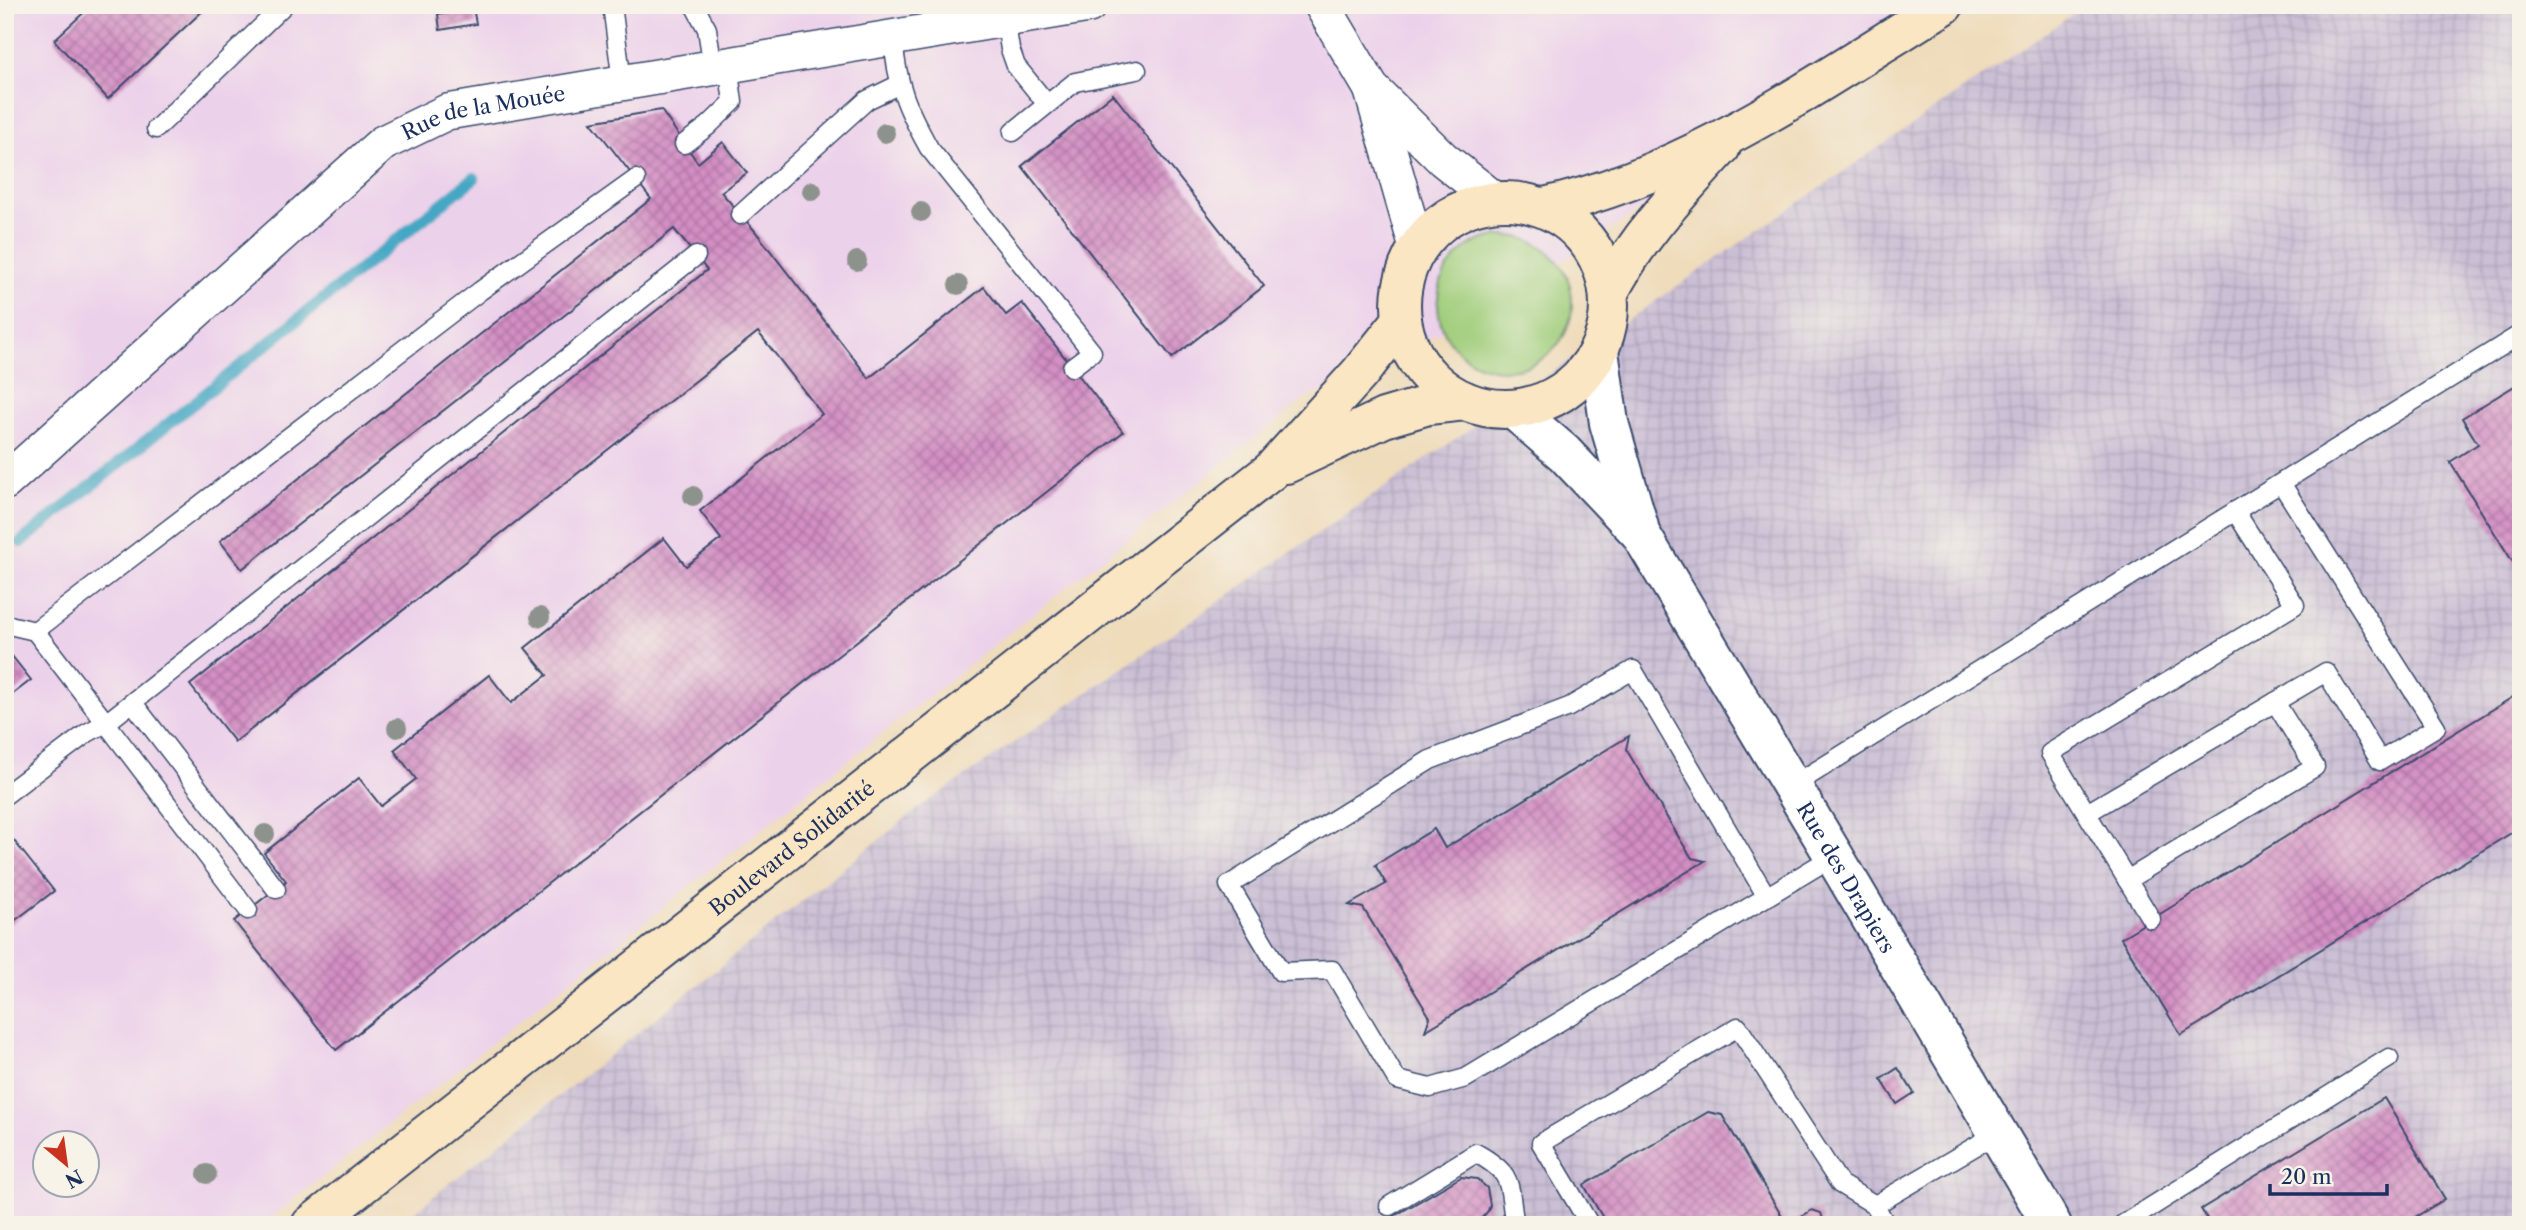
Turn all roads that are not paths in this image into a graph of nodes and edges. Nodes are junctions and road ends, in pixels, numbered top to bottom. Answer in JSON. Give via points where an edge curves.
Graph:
{"nodes":[{"id":1,"x":284,"y":5,"type":"edge"},
{"id":2,"x":612,"y":5,"type":"edge"},
{"id":3,"x":694,"y":5,"type":"edge"},
{"id":4,"x":1089,"y":5,"type":"edge"},
{"id":5,"x":1322,"y":5,"type":"edge"},
{"id":6,"x":1944,"y":5,"type":"edge"},
{"id":7,"x":1005,"y":19,"type":"junction"},
{"id":8,"x":893,"y":37,"type":"junction"},
{"id":9,"x":720,"y":66,"type":"junction"},
{"id":10,"x":1137,"y":70,"type":"dead end"},
{"id":11,"x":622,"y":82,"type":"junction"},
{"id":12,"x":900,"y":84,"type":"junction"},
{"id":13,"x":1371,"y":88,"type":"junction"},
{"id":14,"x":1047,"y":104,"type":"junction"},
{"id":15,"x":156,"y":129,"type":"dead end"},
{"id":16,"x":1013,"y":132,"type":"dead end"},
{"id":17,"x":1732,"y":136,"type":"junction"},
{"id":18,"x":684,"y":144,"type":"dead end"},
{"id":19,"x":636,"y":179,"type":"dead end"},
{"id":20,"x":1496,"y":201,"type":"junction"},
{"id":21,"x":1544,"y":207,"type":"junction"},
{"id":22,"x":740,"y":215,"type":"dead end"},
{"id":23,"x":1418,"y":248,"type":"junction"},
{"id":24,"x":696,"y":256,"type":"dead end"},
{"id":25,"x":1609,"y":292,"type":"junction"},
{"id":26,"x":1402,"y":320,"type":"junction"},
{"id":27,"x":2521,"y":334,"type":"edge"},
{"id":28,"x":1599,"y":351,"type":"junction"},
{"id":29,"x":1072,"y":367,"type":"dead end"},
{"id":30,"x":1465,"y":401,"type":"junction"},
{"id":31,"x":1513,"y":409,"type":"junction"},
{"id":32,"x":1271,"y":471,"type":"junction"},
{"id":33,"x":5,"y":482,"type":"edge"},
{"id":34,"x":2281,"y":483,"type":"junction"},
{"id":35,"x":2235,"y":511,"type":"junction"},
{"id":36,"x":1640,"y":533,"type":"junction"},
{"id":37,"x":5,"y":624,"type":"edge"},
{"id":38,"x":35,"y":631,"type":"junction"},
{"id":39,"x":2275,"y":702,"type":"junction"},
{"id":40,"x":133,"y":703,"type":"junction"},
{"id":41,"x":106,"y":723,"type":"junction"},
{"id":42,"x":1792,"y":786,"type":"junction"},
{"id":43,"x":5,"y":795,"type":"edge"},
{"id":44,"x":2087,"y":814,"type":"junction"},
{"id":45,"x":1835,"y":856,"type":"junction"},
{"id":46,"x":2127,"y":880,"type":"junction"},
{"id":47,"x":276,"y":889,"type":"dead end"},
{"id":48,"x":1767,"y":897,"type":"junction"},
{"id":49,"x":248,"y":910,"type":"dead end"},
{"id":50,"x":2151,"y":919,"type":"dead end"},
{"id":51,"x":2389,"y":1058,"type":"dead end"},
{"id":52,"x":1998,"y":1133,"type":"junction"},
{"id":53,"x":1875,"y":1205,"type":"junction"},
{"id":54,"x":1389,"y":1206,"type":"dead end"},
{"id":55,"x":311,"y":1225,"type":"edge"},
{"id":56,"x":1515,"y":1225,"type":"edge"},
{"id":57,"x":1591,"y":1225,"type":"edge"},
{"id":58,"x":1886,"y":1225,"type":"edge"},
{"id":59,"x":2052,"y":1225,"type":"edge"},
{"id":60,"x":2122,"y":1225,"type":"edge"}],
"edges":[{"from":1,"to":15,"type":"lane"},
{"from":2,"to":11,"type":"lane"},
{"from":3,"to":9,"type":"lane"},
{"from":4,"to":7,"type":"street","name":"Rue de la Mouée"},
{"from":5,"to":13,"type":"street"},
{"from":6,"to":17,"type":"main road"},
{"from":7,"to":8,"type":"street","name":"Rue de la Mouée"},
{"from":7,"to":14,"type":"lane","via":[[1016,66]]},
{"from":8,"to":9,"type":"street","name":"Rue de la Mouée"},
{"from":8,"to":12,"type":"lane"},
{"from":9,"to":11,"type":"street","name":"Rue de la Mouée"},
{"from":9,"to":18,"type":"lane","via":[[733,102]]},
{"from":10,"to":14,"type":"lane","via":[[1075,82]]},
{"from":11,"to":33,"type":"street","name":"Rue de la Mouée","via":[[447,112],[383,143]]},
{"from":12,"to":22,"type":"lane","via":[[867,100]]},
{"from":12,"to":29,"type":"lane","via":[[929,148],[1092,352]]},
{"from":13,"to":20,"type":"street","via":[[1443,159]]},
{"from":13,"to":23,"type":"street"},
{"from":14,"to":16,"type":"lane"},
{"from":17,"to":21,"type":"main road","via":[[1622,185]]},
{"from":17,"to":25,"type":"main road","via":[[1651,225]]},
{"from":19,"to":38,"type":"lane","via":[[480,291]]},
{"from":20,"to":21,"type":"main road"},
{"from":20,"to":23,"type":"main road","via":[[1465,208],[1438,225]]},
{"from":21,"to":25,"type":"main road","via":[[1568,221],[1588,241],[1602,264]]},
{"from":23,"to":26,"type":"main road","via":[[1406,271]]},
{"from":24,"to":40,"type":"lane"},
{"from":25,"to":28,"type":"main road","via":[[1608,322]]},
{"from":26,"to":30,"type":"main road","via":[[1413,354],[1435,382]]},
{"from":26,"to":32,"type":"main road","name":"Boulevard Solidarité"},
{"from":27,"to":34,"type":"lane"},
{"from":28,"to":31,"type":"main road","via":[[1577,380],[1548,400]]},
{"from":28,"to":36,"type":"street","name":"Rue des Drapiers","via":[[1609,422]]},
{"from":30,"to":31,"type":"main road"},
{"from":30,"to":32,"type":"main road","name":"Boulevard Solidarité","via":[[1428,405],[1384,418]]},
{"from":31,"to":36,"type":"street","name":"Rue des Drapiers","via":[[1564,453]]},
{"from":32,"to":55,"type":"main road","name":"Boulevard Solidarité"},
{"from":34,"to":35,"type":"lane"},
{"from":34,"to":39,"type":"lane","via":[[2440,733],[2380,761],[2326,672]]},
{"from":35,"to":42,"type":"lane"},
{"from":35,"to":44,"type":"lane","via":[[2295,605],[2050,753]]},
{"from":36,"to":42,"type":"street","name":"Rue des Drapiers"},
{"from":37,"to":38,"type":"lane"},
{"from":38,"to":41,"type":"lane"},
{"from":39,"to":44,"type":"lane"},
{"from":39,"to":46,"type":"lane","via":[[2315,767]]},
{"from":40,"to":41,"type":"lane"},
{"from":40,"to":47,"type":"lane"},
{"from":41,"to":43,"type":"lane"},
{"from":41,"to":49,"type":"lane"},
{"from":42,"to":45,"type":"street","name":"Rue des Drapiers"},
{"from":44,"to":46,"type":"lane"},
{"from":45,"to":48,"type":"lane"},
{"from":45,"to":52,"type":"street","name":"Rue des Drapiers"},
{"from":46,"to":50,"type":"lane"},
{"from":48,"to":48,"type":"lane","via":[[1466,1078],[1430,1087],[1397,1080],[1332,970],[1281,972],[1229,885],[1430,760],[1569,707],[1633,670]]},
{"from":51,"to":60,"type":"lane"},
{"from":52,"to":53,"type":"lane"},
{"from":52,"to":59,"type":"street","name":"Rue des Drapiers"},
{"from":53,"to":57,"type":"lane","via":[[1840,1184],[1738,1027],[1541,1143]]},
{"from":53,"to":58,"type":"lane"},
{"from":54,"to":56,"type":"lane","via":[[1476,1153],[1498,1166],[1511,1186]]}]}
